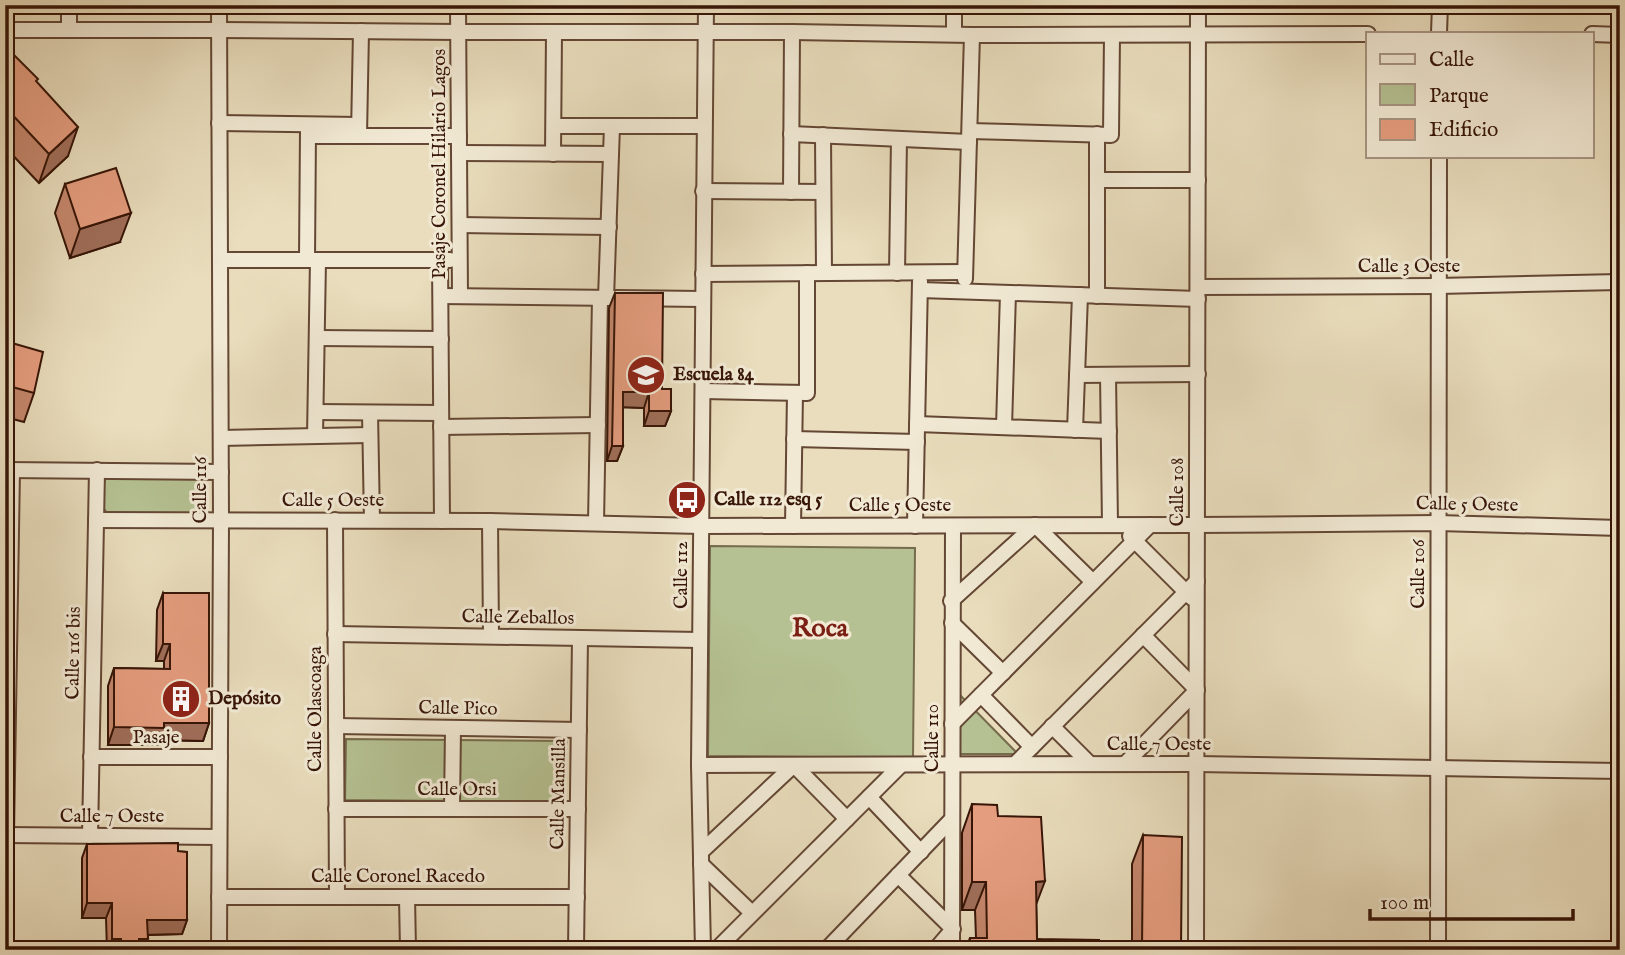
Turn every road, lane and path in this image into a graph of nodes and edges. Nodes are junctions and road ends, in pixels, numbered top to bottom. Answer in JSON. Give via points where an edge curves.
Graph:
{"nodes":[{"id":1,"x":69,"y":5,"type":"edge"},
{"id":2,"x":219,"y":5,"type":"edge"},
{"id":3,"x":458,"y":5,"type":"edge"},
{"id":4,"x":706,"y":5,"type":"edge"},
{"id":5,"x":954,"y":5,"type":"edge"},
{"id":6,"x":1198,"y":5,"type":"edge"},
{"id":7,"x":1440,"y":5,"type":"edge"},
{"id":8,"x":5,"y":30,"type":"edge"},
{"id":9,"x":69,"y":30,"type":"junction"},
{"id":10,"x":219,"y":30,"type":"junction"},
{"id":11,"x":361,"y":31,"type":"junction"},
{"id":12,"x":459,"y":32,"type":"junction"},
{"id":13,"x":554,"y":32,"type":"junction"},
{"id":14,"x":792,"y":32,"type":"junction"},
{"id":15,"x":1439,"y":32,"type":"edge"},
{"id":16,"x":706,"y":33,"type":"junction"},
{"id":17,"x":954,"y":34,"type":"junction"},
{"id":18,"x":1199,"y":34,"type":"junction"},
{"id":19,"x":1366,"y":34,"type":"edge"},
{"id":20,"x":1594,"y":34,"type":"edge"},
{"id":21,"x":972,"y":35,"type":"junction"},
{"id":22,"x":1112,"y":35,"type":"junction"},
{"id":23,"x":1620,"y":35,"type":"edge"},
{"id":24,"x":219,"y":123,"type":"junction"},
{"id":25,"x":554,"y":126,"type":"junction"},
{"id":26,"x":612,"y":126,"type":"junction"},
{"id":27,"x":704,"y":126,"type":"junction"},
{"id":28,"x":308,"y":130,"type":"junction"},
{"id":29,"x":359,"y":131,"type":"junction"},
{"id":30,"x":792,"y":134,"type":"junction"},
{"id":31,"x":1104,"y":134,"type":"junction"},
{"id":32,"x":823,"y":135,"type":"junction"},
{"id":33,"x":459,"y":136,"type":"junction"},
{"id":34,"x":970,"y":137,"type":"junction"},
{"id":35,"x":899,"y":139,"type":"junction"},
{"id":36,"x":460,"y":153,"type":"junction"},
{"id":37,"x":554,"y":154,"type":"junction"},
{"id":38,"x":611,"y":154,"type":"junction"},
{"id":39,"x":1438,"y":158,"type":"edge"},
{"id":40,"x":1097,"y":180,"type":"junction"},
{"id":41,"x":1198,"y":180,"type":"junction"},
{"id":42,"x":703,"y":191,"type":"junction"},
{"id":43,"x":791,"y":192,"type":"junction"},
{"id":44,"x":823,"y":192,"type":"junction"},
{"id":45,"x":460,"y":225,"type":"junction"},
{"id":46,"x":609,"y":227,"type":"junction"},
{"id":47,"x":220,"y":260,"type":"junction"},
{"id":48,"x":312,"y":260,"type":"junction"},
{"id":49,"x":440,"y":260,"type":"junction"},
{"id":50,"x":460,"y":260,"type":"junction"},
{"id":51,"x":965,"y":272,"type":"junction"},
{"id":52,"x":824,"y":273,"type":"junction"},
{"id":53,"x":897,"y":273,"type":"junction"},
{"id":54,"x":920,"y":273,"type":"junction"},
{"id":55,"x":703,"y":274,"type":"junction"},
{"id":56,"x":807,"y":274,"type":"junction"},
{"id":57,"x":1620,"y":282,"type":"edge"},
{"id":58,"x":1438,"y":286,"type":"junction"},
{"id":59,"x":920,"y":290,"type":"junction"},
{"id":60,"x":965,"y":292,"type":"junction"},
{"id":61,"x":1008,"y":293,"type":"junction"},
{"id":62,"x":1198,"y":293,"type":"junction"},
{"id":63,"x":1080,"y":295,"type":"junction"},
{"id":64,"x":441,"y":296,"type":"junction"},
{"id":65,"x":460,"y":296,"type":"junction"},
{"id":66,"x":1097,"y":296,"type":"junction"},
{"id":67,"x":603,"y":298,"type":"junction"},
{"id":68,"x":703,"y":299,"type":"junction"},
{"id":69,"x":317,"y":338,"type":"junction"},
{"id":70,"x":441,"y":338,"type":"junction"},
{"id":71,"x":1198,"y":374,"type":"junction"},
{"id":72,"x":1077,"y":375,"type":"junction"},
{"id":73,"x":1108,"y":375,"type":"junction"},
{"id":74,"x":703,"y":391,"type":"junction"},
{"id":75,"x":801,"y":393,"type":"junction"},
{"id":76,"x":316,"y":412,"type":"junction"},
{"id":77,"x":370,"y":413,"type":"junction"},
{"id":78,"x":441,"y":420,"type":"junction"},
{"id":79,"x":917,"y":424,"type":"junction"},
{"id":80,"x":598,"y":425,"type":"junction"},
{"id":81,"x":1004,"y":427,"type":"junction"},
{"id":82,"x":1074,"y":430,"type":"junction"},
{"id":83,"x":1109,"y":431,"type":"junction"},
{"id":84,"x":370,"y":435,"type":"junction"},
{"id":85,"x":315,"y":436,"type":"junction"},
{"id":86,"x":221,"y":438,"type":"junction"},
{"id":87,"x":794,"y":439,"type":"junction"},
{"id":88,"x":917,"y":442,"type":"junction"},
{"id":89,"x":9,"y":470,"type":"edge"},
{"id":90,"x":97,"y":470,"type":"junction"},
{"id":91,"x":221,"y":472,"type":"junction"},
{"id":92,"x":96,"y":520,"type":"junction"},
{"id":93,"x":335,"y":520,"type":"junction"},
{"id":94,"x":372,"y":520,"type":"junction"},
{"id":95,"x":221,"y":521,"type":"junction"},
{"id":96,"x":442,"y":521,"type":"junction"},
{"id":97,"x":490,"y":521,"type":"junction"},
{"id":98,"x":596,"y":523,"type":"junction"},
{"id":99,"x":1438,"y":523,"type":"junction"},
{"id":100,"x":1035,"y":525,"type":"junction"},
{"id":101,"x":1150,"y":525,"type":"junction"},
{"id":102,"x":1197,"y":525,"type":"junction"},
{"id":103,"x":701,"y":526,"type":"junction"},
{"id":104,"x":793,"y":526,"type":"junction"},
{"id":105,"x":915,"y":526,"type":"junction"},
{"id":106,"x":953,"y":526,"type":"junction"},
{"id":107,"x":1114,"y":526,"type":"junction"},
{"id":108,"x":1620,"y":528,"type":"edge"},
{"id":109,"x":1134,"y":541,"type":"junction"},
{"id":110,"x":8,"y":569,"type":"edge"},
{"id":111,"x":1197,"y":580,"type":"junction"},
{"id":112,"x":1093,"y":582,"type":"junction"},
{"id":113,"x":1186,"y":592,"type":"junction"},
{"id":114,"x":951,"y":601,"type":"junction"},
{"id":115,"x":1197,"y":603,"type":"junction"},
{"id":116,"x":952,"y":623,"type":"junction"},
{"id":117,"x":335,"y":634,"type":"junction"},
{"id":118,"x":1143,"y":635,"type":"junction"},
{"id":119,"x":491,"y":636,"type":"junction"},
{"id":120,"x":580,"y":638,"type":"junction"},
{"id":121,"x":700,"y":640,"type":"junction"},
{"id":122,"x":1003,"y":673,"type":"junction"},
{"id":123,"x":1197,"y":690,"type":"junction"},
{"id":124,"x":981,"y":695,"type":"junction"},
{"id":125,"x":952,"y":724,"type":"junction"},
{"id":126,"x":336,"y":726,"type":"junction"},
{"id":127,"x":1052,"y":726,"type":"junction"},
{"id":128,"x":453,"y":728,"type":"junction"},
{"id":129,"x":579,"y":730,"type":"junction"},
{"id":130,"x":6,"y":743,"type":"edge"},
{"id":131,"x":1032,"y":747,"type":"junction"},
{"id":132,"x":92,"y":757,"type":"junction"},
{"id":133,"x":220,"y":757,"type":"junction"},
{"id":134,"x":1014,"y":764,"type":"junction"},
{"id":135,"x":1090,"y":764,"type":"junction"},
{"id":136,"x":1125,"y":764,"type":"junction"},
{"id":137,"x":1196,"y":764,"type":"junction"},
{"id":138,"x":699,"y":765,"type":"junction"},
{"id":139,"x":794,"y":765,"type":"junction"},
{"id":140,"x":901,"y":765,"type":"junction"},
{"id":141,"x":952,"y":765,"type":"junction"},
{"id":142,"x":1438,"y":768,"type":"junction"},
{"id":143,"x":1620,"y":771,"type":"edge"},
{"id":144,"x":869,"y":797,"type":"junction"},
{"id":145,"x":336,"y":808,"type":"junction"},
{"id":146,"x":452,"y":809,"type":"junction"},
{"id":147,"x":578,"y":809,"type":"junction"},
{"id":148,"x":847,"y":819,"type":"junction"},
{"id":149,"x":951,"y":820,"type":"junction"},
{"id":150,"x":6,"y":835,"type":"edge"},
{"id":151,"x":90,"y":836,"type":"junction"},
{"id":152,"x":219,"y":837,"type":"junction"},
{"id":153,"x":921,"y":852,"type":"junction"},
{"id":154,"x":701,"y":858,"type":"junction"},
{"id":155,"x":898,"y":875,"type":"junction"},
{"id":156,"x":219,"y":897,"type":"junction"},
{"id":157,"x":337,"y":897,"type":"junction"},
{"id":158,"x":407,"y":897,"type":"junction"},
{"id":159,"x":577,"y":897,"type":"junction"},
{"id":160,"x":752,"y":913,"type":"junction"},
{"id":161,"x":953,"y":929,"type":"junction"},
{"id":162,"x":219,"y":950,"type":"edge"},
{"id":163,"x":408,"y":950,"type":"edge"},
{"id":164,"x":576,"y":950,"type":"edge"},
{"id":165,"x":702,"y":950,"type":"edge"},
{"id":166,"x":716,"y":950,"type":"edge"},
{"id":167,"x":827,"y":950,"type":"edge"},
{"id":168,"x":934,"y":950,"type":"edge"},
{"id":169,"x":952,"y":950,"type":"edge"},
{"id":170,"x":1196,"y":950,"type":"edge"},
{"id":171,"x":1438,"y":950,"type":"edge"}],
"edges":[{"from":1,"to":9,"type":"street"},
{"from":2,"to":10,"type":"street","name":"Calle 116"},
{"from":3,"to":12,"type":"street","name":"Pasaje Coronel Hilario Lagos"},
{"from":4,"to":16,"type":"street","name":"Calle 112"},
{"from":5,"to":17,"type":"street"},
{"from":6,"to":18,"type":"street","name":"Calle 108"},
{"from":7,"to":15,"type":"street"},
{"from":8,"to":9,"type":"street"},
{"from":9,"to":10,"type":"street"},
{"from":10,"to":11,"type":"street"},
{"from":10,"to":24,"type":"street","name":"Calle 116"},
{"from":11,"to":12,"type":"street"},
{"from":11,"to":29,"type":"street"},
{"from":12,"to":13,"type":"street"},
{"from":12,"to":33,"type":"street","name":"Pasaje Coronel Hilario Lagos"},
{"from":13,"to":16,"type":"street"},
{"from":13,"to":25,"type":"street"},
{"from":14,"to":16,"type":"street"},
{"from":14,"to":17,"type":"street"},
{"from":14,"to":30,"type":"street"},
{"from":16,"to":27,"type":"street","name":"Calle 112"},
{"from":17,"to":21,"type":"street"},
{"from":18,"to":19,"type":"street"},
{"from":18,"to":22,"type":"street"},
{"from":18,"to":41,"type":"street","name":"Calle 108"},
{"from":20,"to":23,"type":"street"},
{"from":21,"to":22,"type":"street"},
{"from":21,"to":34,"type":"street"},
{"from":22,"to":31,"type":"street"},
{"from":24,"to":28,"type":"street"},
{"from":24,"to":47,"type":"street","name":"Calle 116"},
{"from":25,"to":26,"type":"street"},
{"from":25,"to":37,"type":"street"},
{"from":26,"to":27,"type":"street"},
{"from":26,"to":38,"type":"street"},
{"from":27,"to":42,"type":"street","name":"Calle 112"},
{"from":28,"to":29,"type":"street"},
{"from":28,"to":48,"type":"street"},
{"from":29,"to":33,"type":"street"},
{"from":30,"to":32,"type":"street"},
{"from":30,"to":43,"type":"street"},
{"from":31,"to":34,"type":"street"},
{"from":31,"to":40,"type":"street"},
{"from":32,"to":35,"type":"street"},
{"from":32,"to":44,"type":"street"},
{"from":33,"to":36,"type":"street","name":"Pasaje Coronel Hilario Lagos"},
{"from":34,"to":35,"type":"street"},
{"from":34,"to":51,"type":"street"},
{"from":35,"to":53,"type":"street"},
{"from":36,"to":37,"type":"street"},
{"from":36,"to":45,"type":"street","name":"Pasaje Coronel Hilario Lagos"},
{"from":37,"to":38,"type":"street"},
{"from":38,"to":46,"type":"street"},
{"from":39,"to":58,"type":"street","name":"Calle 106"},
{"from":40,"to":41,"type":"street"},
{"from":40,"to":66,"type":"street"},
{"from":41,"to":62,"type":"street","name":"Calle 108"},
{"from":42,"to":43,"type":"street"},
{"from":42,"to":55,"type":"street","name":"Calle 112"},
{"from":43,"to":44,"type":"street"},
{"from":44,"to":52,"type":"street"},
{"from":45,"to":46,"type":"street"},
{"from":45,"to":50,"type":"street","name":"Pasaje Coronel Hilario Lagos"},
{"from":46,"to":67,"type":"street"},
{"from":47,"to":48,"type":"street"},
{"from":47,"to":86,"type":"street","name":"Calle 116"},
{"from":48,"to":49,"type":"street"},
{"from":48,"to":69,"type":"street"},
{"from":49,"to":50,"type":"street"},
{"from":49,"to":64,"type":"street","name":"Pasaje Coronel Hilario Lagos"},
{"from":50,"to":65,"type":"street","name":"Pasaje Coronel Hilario Lagos"},
{"from":51,"to":54,"type":"street"},
{"from":51,"to":60,"type":"street"},
{"from":52,"to":53,"type":"street"},
{"from":52,"to":56,"type":"street"},
{"from":53,"to":54,"type":"street"},
{"from":54,"to":59,"type":"street"},
{"from":55,"to":56,"type":"street"},
{"from":55,"to":68,"type":"street","name":"Calle 112"},
{"from":56,"to":75,"type":"street"},
{"from":57,"to":58,"type":"street","name":"Calle 3 Oeste"},
{"from":58,"to":62,"type":"street","name":"Calle 3 Oeste"},
{"from":58,"to":99,"type":"street","name":"Calle 106"},
{"from":59,"to":60,"type":"street","name":"Calle 3 Oeste"},
{"from":59,"to":79,"type":"street"},
{"from":60,"to":61,"type":"street","name":"Calle 3 Oeste"},
{"from":61,"to":63,"type":"street","name":"Calle 3 Oeste"},
{"from":61,"to":81,"type":"street"},
{"from":62,"to":66,"type":"street","name":"Calle 3 Oeste"},
{"from":62,"to":71,"type":"street","name":"Calle 108"},
{"from":63,"to":66,"type":"street","name":"Calle 3 Oeste"},
{"from":63,"to":72,"type":"street"},
{"from":64,"to":65,"type":"street"},
{"from":64,"to":70,"type":"street","name":"Pasaje Coronel Hilario Lagos"},
{"from":65,"to":67,"type":"street"},
{"from":67,"to":68,"type":"street"},
{"from":67,"to":80,"type":"street"},
{"from":68,"to":74,"type":"street","name":"Calle 112"},
{"from":69,"to":70,"type":"street"},
{"from":69,"to":76,"type":"street"},
{"from":70,"to":78,"type":"street","name":"Pasaje Coronel Hilario Lagos"},
{"from":71,"to":73,"type":"street"},
{"from":71,"to":102,"type":"street","name":"Calle 108"},
{"from":72,"to":73,"type":"street"},
{"from":72,"to":82,"type":"street"},
{"from":73,"to":83,"type":"street"},
{"from":74,"to":75,"type":"street"},
{"from":74,"to":103,"type":"street","name":"Calle 112"},
{"from":75,"to":87,"type":"street"},
{"from":76,"to":77,"type":"street"},
{"from":76,"to":85,"type":"street"},
{"from":77,"to":78,"type":"street"},
{"from":77,"to":84,"type":"street"},
{"from":78,"to":80,"type":"street"},
{"from":78,"to":96,"type":"street","name":"Pasaje Coronel Hilario Lagos"},
{"from":79,"to":81,"type":"street"},
{"from":79,"to":88,"type":"street"},
{"from":80,"to":98,"type":"street"},
{"from":81,"to":82,"type":"street"},
{"from":82,"to":83,"type":"street"},
{"from":83,"to":107,"type":"street"},
{"from":84,"to":85,"type":"street"},
{"from":84,"to":94,"type":"street"},
{"from":85,"to":86,"type":"street"},
{"from":86,"to":91,"type":"street","name":"Calle 116"},
{"from":87,"to":88,"type":"street"},
{"from":87,"to":104,"type":"street"},
{"from":88,"to":105,"type":"street"},
{"from":89,"to":90,"type":"street"},
{"from":89,"to":110,"type":"street"},
{"from":90,"to":91,"type":"street"},
{"from":90,"to":92,"type":"street","name":"Calle 116 bis"},
{"from":91,"to":95,"type":"street","name":"Calle 116"},
{"from":92,"to":95,"type":"street","name":"Calle 5 Oeste"},
{"from":92,"to":132,"type":"street","name":"Calle 116 bis"},
{"from":93,"to":94,"type":"street","name":"Calle 5 Oeste"},
{"from":93,"to":95,"type":"street","name":"Calle 5 Oeste"},
{"from":93,"to":117,"type":"street","name":"Calle Olascoaga"},
{"from":94,"to":96,"type":"street","name":"Calle 5 Oeste"},
{"from":95,"to":133,"type":"street","name":"Calle 116"},
{"from":96,"to":97,"type":"street","name":"Calle 5 Oeste"},
{"from":97,"to":98,"type":"street","name":"Calle 5 Oeste"},
{"from":97,"to":119,"type":"street"},
{"from":98,"to":103,"type":"street","name":"Calle 5 Oeste"},
{"from":99,"to":102,"type":"street","name":"Calle 5 Oeste"},
{"from":99,"to":108,"type":"street","name":"Calle 5 Oeste"},
{"from":99,"to":142,"type":"street","name":"Calle 106"},
{"from":100,"to":106,"type":"street","name":"Calle 5 Oeste"},
{"from":100,"to":107,"type":"street","name":"Calle 5 Oeste"},
{"from":100,"to":112,"type":"street"},
{"from":100,"to":114,"type":"street"},
{"from":101,"to":102,"type":"street","name":"Calle 5 Oeste"},
{"from":101,"to":107,"type":"street","name":"Calle 5 Oeste"},
{"from":101,"to":109,"type":"street"},
{"from":102,"to":111,"type":"street","name":"Calle 108"},
{"from":103,"to":104,"type":"street","name":"Calle 5 Oeste"},
{"from":103,"to":121,"type":"street","name":"Calle 112"},
{"from":104,"to":105,"type":"street","name":"Calle 5 Oeste"},
{"from":105,"to":106,"type":"street","name":"Calle 5 Oeste"},
{"from":106,"to":114,"type":"street","name":"Calle 110"},
{"from":107,"to":109,"type":"street"},
{"from":109,"to":112,"type":"street"},
{"from":109,"to":113,"type":"street"},
{"from":110,"to":130,"type":"street"},
{"from":111,"to":113,"type":"street"},
{"from":111,"to":115,"type":"street","name":"Calle 108"},
{"from":112,"to":122,"type":"street"},
{"from":113,"to":115,"type":"street"},
{"from":113,"to":118,"type":"street"},
{"from":114,"to":116,"type":"street","name":"Calle 110"},
{"from":115,"to":123,"type":"street","name":"Calle 108"},
{"from":116,"to":122,"type":"street"},
{"from":116,"to":125,"type":"street","name":"Calle 110"},
{"from":117,"to":119,"type":"street","name":"Calle Zeballos"},
{"from":117,"to":126,"type":"street","name":"Calle Olascoaga"},
{"from":118,"to":123,"type":"street"},
{"from":118,"to":127,"type":"street"},
{"from":119,"to":120,"type":"street","name":"Calle Zeballos"},
{"from":120,"to":121,"type":"street","name":"Calle Zeballos"},
{"from":120,"to":129,"type":"street","name":"Calle Mansilla"},
{"from":121,"to":138,"type":"street","name":"Calle 112"},
{"from":122,"to":124,"type":"street"},
{"from":123,"to":136,"type":"street"},
{"from":123,"to":137,"type":"street","name":"Calle 108"},
{"from":124,"to":125,"type":"street"},
{"from":124,"to":131,"type":"street"},
{"from":125,"to":141,"type":"street","name":"Calle 110"},
{"from":126,"to":128,"type":"street","name":"Calle Pico"},
{"from":126,"to":145,"type":"street","name":"Calle Olascoaga"},
{"from":127,"to":131,"type":"street"},
{"from":127,"to":135,"type":"street"},
{"from":128,"to":129,"type":"street","name":"Calle Pico"},
{"from":128,"to":146,"type":"street"},
{"from":129,"to":147,"type":"street","name":"Calle Mansilla"},
{"from":130,"to":150,"type":"street"},
{"from":131,"to":134,"type":"street"},
{"from":132,"to":133,"type":"street","name":"Pasaje"},
{"from":132,"to":151,"type":"street","name":"Calle 116 bis"},
{"from":133,"to":152,"type":"street","name":"Calle 116"},
{"from":134,"to":135,"type":"street","name":"Calle 7 Oeste"},
{"from":134,"to":141,"type":"street","name":"Calle 7 Oeste"},
{"from":135,"to":136,"type":"street","name":"Calle 7 Oeste"},
{"from":136,"to":137,"type":"street","name":"Calle 7 Oeste"},
{"from":137,"to":142,"type":"street","name":"Calle 7 Oeste"},
{"from":137,"to":170,"type":"street","name":"Calle 108"},
{"from":138,"to":139,"type":"street","name":"Calle 7 Oeste"},
{"from":138,"to":154,"type":"street","name":"Calle 112"},
{"from":139,"to":140,"type":"street","name":"Calle 7 Oeste"},
{"from":139,"to":148,"type":"street"},
{"from":139,"to":154,"type":"street"},
{"from":140,"to":141,"type":"street","name":"Calle 7 Oeste"},
{"from":140,"to":144,"type":"street"},
{"from":141,"to":149,"type":"street","name":"Calle 110"},
{"from":142,"to":143,"type":"street","name":"Calle 7 Oeste"},
{"from":142,"to":171,"type":"street","name":"Calle 106"},
{"from":144,"to":148,"type":"street"},
{"from":144,"to":153,"type":"street"},
{"from":145,"to":146,"type":"street","name":"Calle Orsi"},
{"from":145,"to":157,"type":"street","name":"Calle Olascoaga"},
{"from":146,"to":147,"type":"street","name":"Calle Orsi"},
{"from":147,"to":159,"type":"street","name":"Calle Mansilla"},
{"from":148,"to":160,"type":"street"},
{"from":149,"to":153,"type":"street"},
{"from":149,"to":161,"type":"street","name":"Calle 110"},
{"from":150,"to":151,"type":"street","name":"Calle 7 Oeste"},
{"from":151,"to":152,"type":"street","name":"Calle 7 Oeste"},
{"from":152,"to":156,"type":"street","name":"Calle 116"},
{"from":153,"to":155,"type":"street"},
{"from":154,"to":160,"type":"street"},
{"from":154,"to":165,"type":"street","name":"Calle 112"},
{"from":155,"to":161,"type":"street"},
{"from":155,"to":167,"type":"street"},
{"from":156,"to":157,"type":"street","name":"Calle Coronel Racedo"},
{"from":156,"to":162,"type":"street","name":"Calle 116"},
{"from":157,"to":158,"type":"street","name":"Calle Coronel Racedo"},
{"from":158,"to":159,"type":"street","name":"Calle Coronel Racedo"},
{"from":158,"to":163,"type":"street"},
{"from":159,"to":164,"type":"street","name":"Calle Mansilla"},
{"from":160,"to":166,"type":"street"},
{"from":161,"to":168,"type":"street"},
{"from":161,"to":169,"type":"street","name":"Calle 110"}]}
